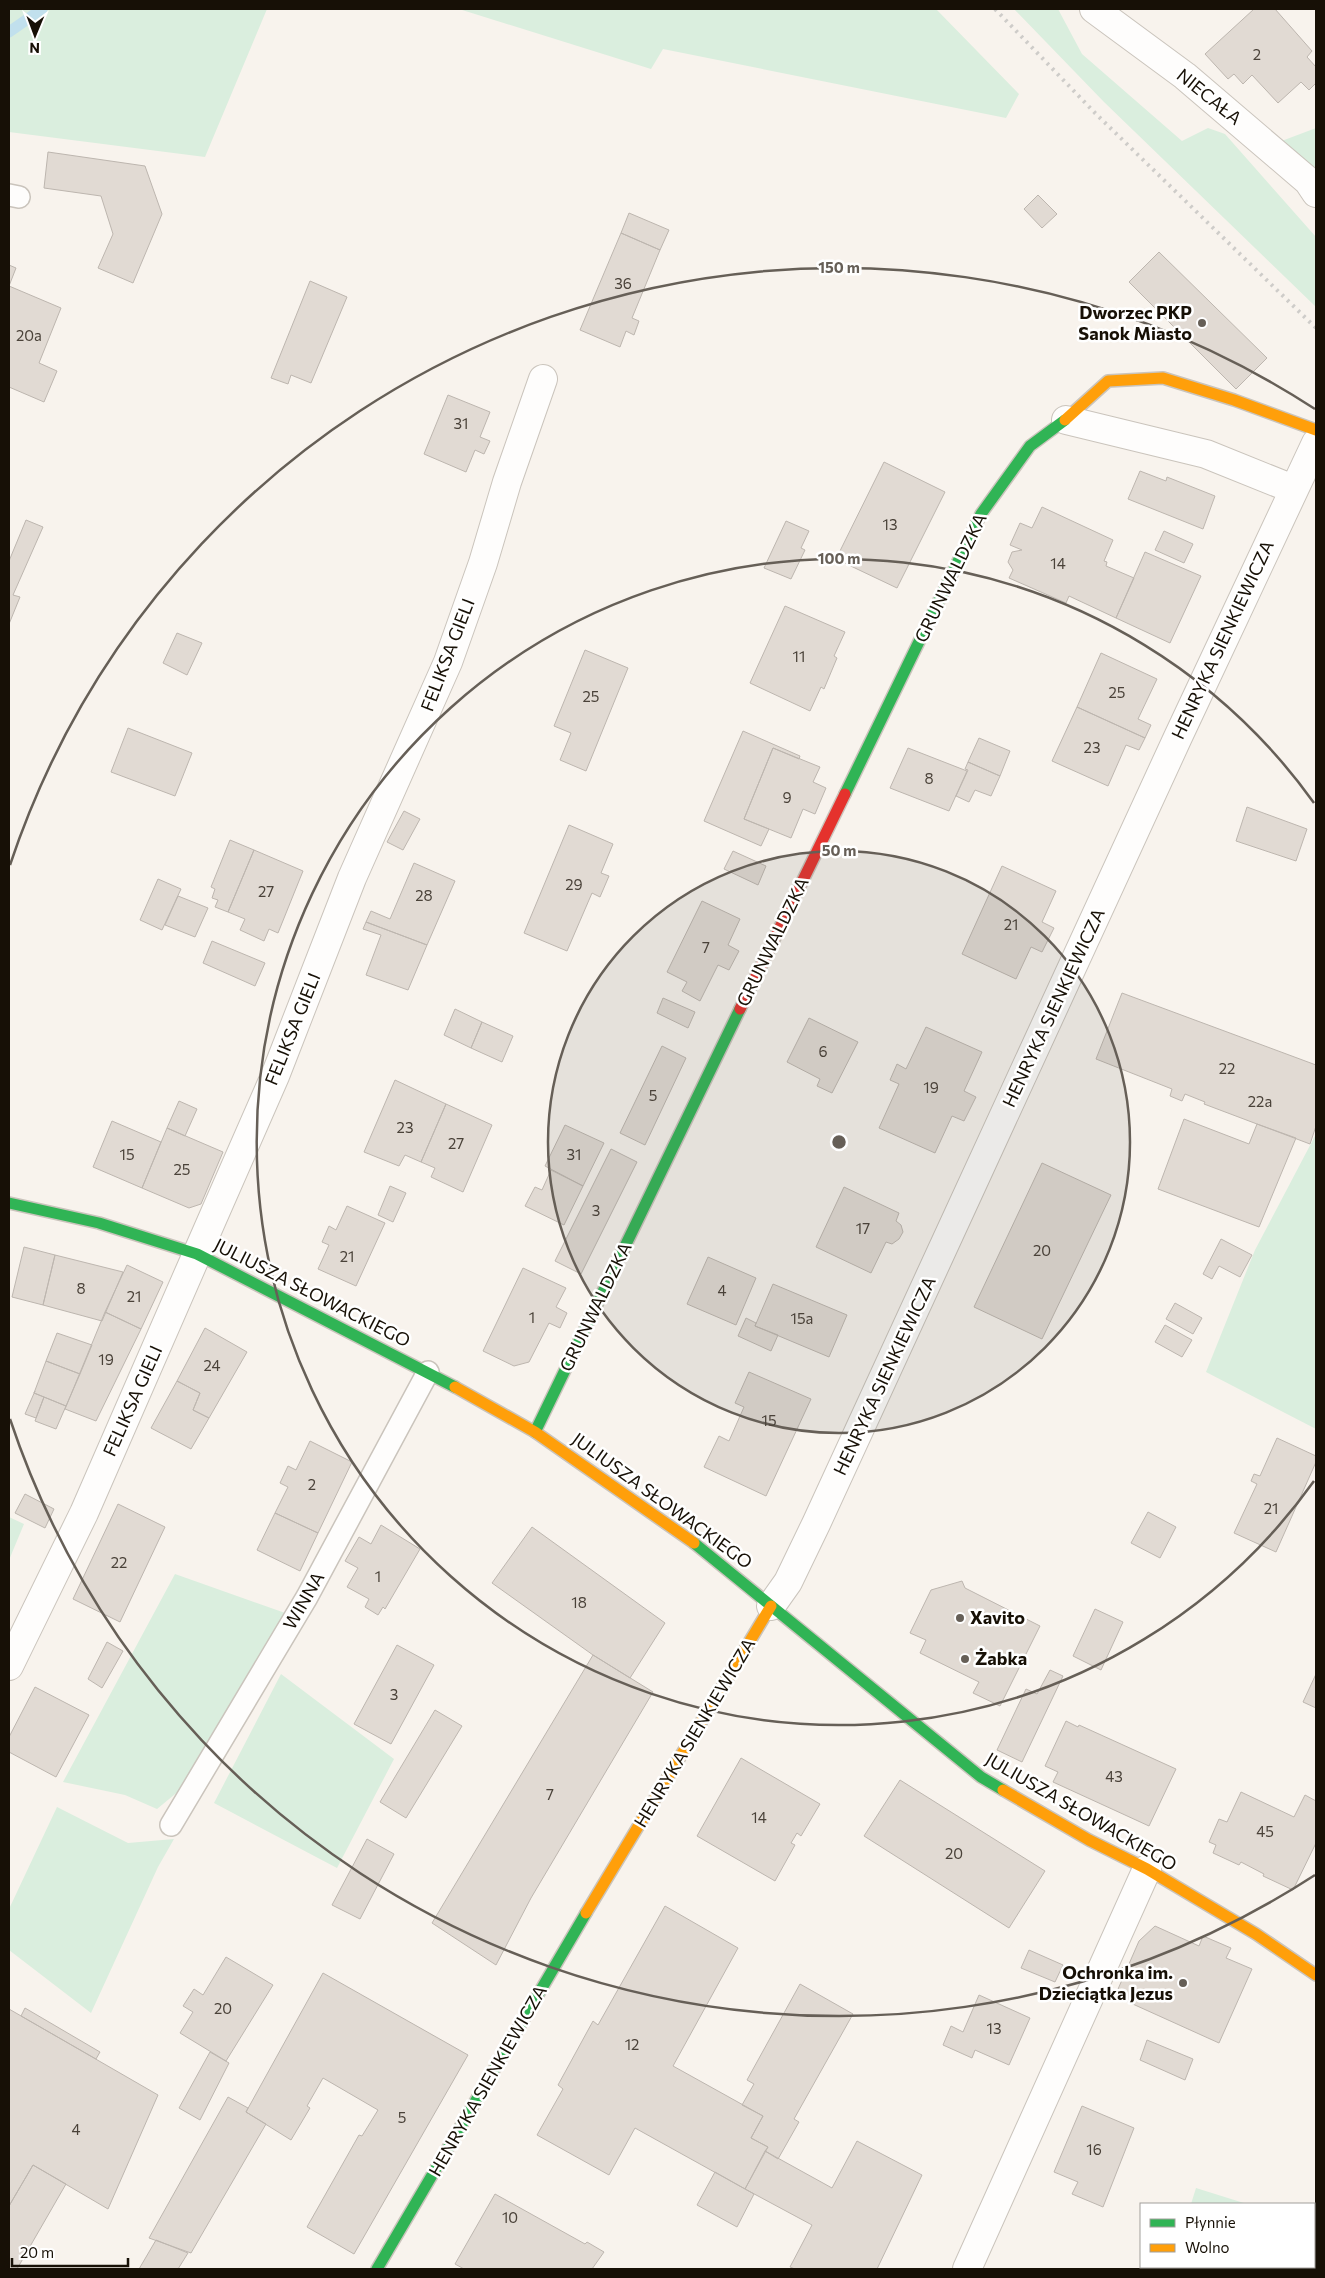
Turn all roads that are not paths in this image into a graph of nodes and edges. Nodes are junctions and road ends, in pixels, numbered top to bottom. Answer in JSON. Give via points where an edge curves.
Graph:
{"nodes":[{"id":1,"x":1094,"y":9,"type":"edge"},
{"id":2,"x":1316,"y":193,"type":"edge"},
{"id":3,"x":543,"y":379,"type":"dead end"},
{"id":4,"x":1066,"y":420,"type":"junction"},
{"id":5,"x":1316,"y":430,"type":"edge"},
{"id":6,"x":1316,"y":443,"type":"edge"},
{"id":7,"x":1293,"y":489,"type":"junction"},
{"id":8,"x":9,"y":1203,"type":"edge"},
{"id":9,"x":197,"y":1254,"type":"junction"},
{"id":10,"x":428,"y":1372,"type":"junction"},
{"id":11,"x":535,"y":1432,"type":"junction"},
{"id":12,"x":771,"y":1606,"type":"junction"},
{"id":13,"x":9,"y":1666,"type":"edge"},
{"id":14,"x":170,"y":1825,"type":"dead end"},
{"id":15,"x":1147,"y":1869,"type":"junction"},
{"id":16,"x":1316,"y":1975,"type":"edge"},
{"id":17,"x":377,"y":2269,"type":"edge"},
{"id":18,"x":967,"y":2269,"type":"edge"}],
"edges":[{"from":1,"to":2,"type":"street","name":"NIECAŁA","via":[[1185,76],[1308,181]]},
{"from":3,"to":9,"type":"street","name":"FELIKSA GIELI","via":[[448,662],[352,878],[275,1076]]},
{"from":4,"to":5,"type":"street","name":"GRUNWALDZKA","via":[[1108,381],[1163,378]]},
{"from":4,"to":7,"type":"street","via":[[1206,454]]},
{"from":4,"to":11,"type":"street","name":"GRUNWALDZKA","via":[[1030,446],[981,514]]},
{"from":6,"to":7,"type":"street","name":"HENRYKA SIENKIEWICZA"},
{"from":7,"to":12,"type":"street","name":"HENRYKA SIENKIEWICZA","via":[[825,1507],[788,1582]]},
{"from":8,"to":9,"type":"street","name":"JULIUSZA SŁOWACKIEGO","via":[[99,1224]]},
{"from":9,"to":10,"type":"street","name":"JULIUSZA SŁOWACKIEGO"},
{"from":9,"to":13,"type":"street","name":"FELIKSA GIELI","via":[[84,1514]]},
{"from":10,"to":11,"type":"street","name":"JULIUSZA SŁOWACKIEGO"},
{"from":10,"to":14,"type":"lane","name":"WINNA","via":[[307,1597]]},
{"from":11,"to":12,"type":"street","name":"JULIUSZA SŁOWACKIEGO","via":[[706,1551]]},
{"from":12,"to":15,"type":"street","name":"JULIUSZA SŁOWACKIEGO","via":[[981,1777],[1089,1840]]},
{"from":12,"to":17,"type":"street","name":"HENRYKA SIENKIEWICZA","via":[[648,1808]]},
{"from":15,"to":16,"type":"street","name":"JULIUSZA SŁOWACKIEGO","via":[[1256,1934]]},
{"from":15,"to":18,"type":"street"}]}
